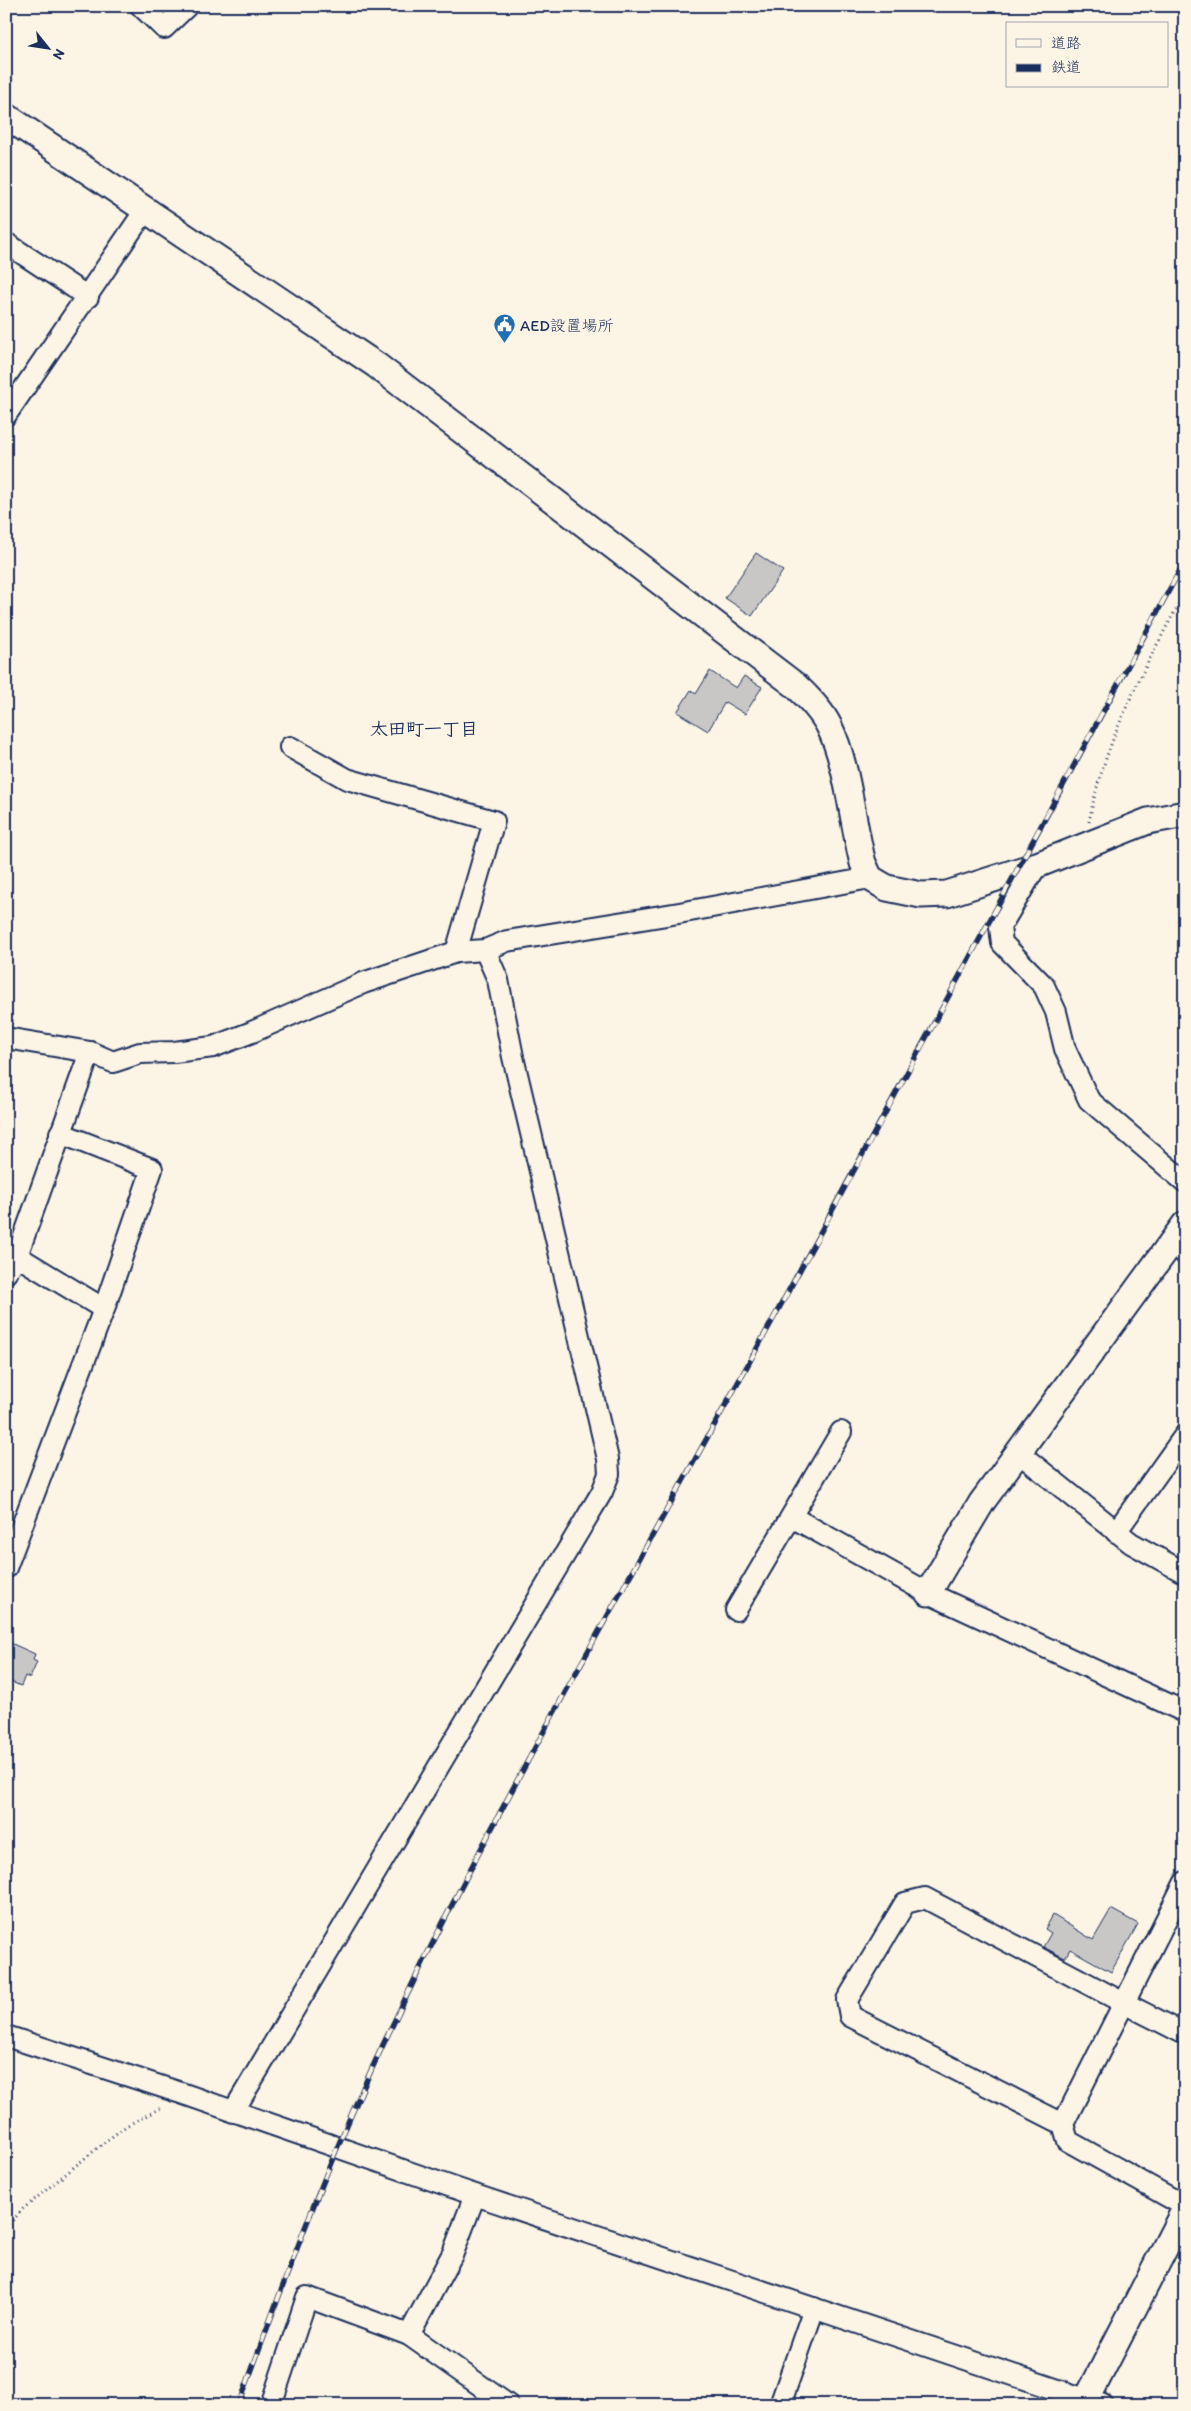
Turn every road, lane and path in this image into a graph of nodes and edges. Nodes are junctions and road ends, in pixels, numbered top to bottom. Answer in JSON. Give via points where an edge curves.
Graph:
{"nodes":[{"id":1,"x":141,"y":6,"type":"edge"},
{"id":2,"x":188,"y":6,"type":"edge"},
{"id":3,"x":6,"y":116,"type":"edge"},
{"id":4,"x":146,"y":209,"type":"junction"},
{"id":5,"x":6,"y":243,"type":"edge"},
{"id":6,"x":88,"y":297,"type":"junction"},
{"id":7,"x":8,"y":409,"type":"edge"},
{"id":8,"x":1185,"y":593,"type":"edge"},
{"id":9,"x":290,"y":747,"type":"dead end"},
{"id":10,"x":1185,"y":814,"type":"edge"},
{"id":11,"x":1085,"y":844,"type":"junction"},
{"id":12,"x":1037,"y":865,"type":"junction"},
{"id":13,"x":870,"y":878,"type":"junction"},
{"id":14,"x":485,"y":950,"type":"junction"},
{"id":15,"x":456,"y":952,"type":"junction"},
{"id":16,"x":6,"y":1038,"type":"edge"},
{"id":17,"x":90,"y":1052,"type":"junction"},
{"id":18,"x":60,"y":1133,"type":"junction"},
{"id":19,"x":1185,"y":1182,"type":"edge"},
{"id":20,"x":1181,"y":1240,"type":"edge"},
{"id":21,"x":17,"y":1256,"type":"junction"},
{"id":22,"x":6,"y":1273,"type":"edge"},
{"id":23,"x":104,"y":1309,"type":"junction"},
{"id":24,"x":840,"y":1432,"type":"dead end"},
{"id":25,"x":1185,"y":1435,"type":"edge"},
{"id":26,"x":1019,"y":1453,"type":"junction"},
{"id":27,"x":792,"y":1517,"type":"junction"},
{"id":28,"x":1116,"y":1532,"type":"junction"},
{"id":29,"x":12,"y":1533,"type":"edge"},
{"id":30,"x":6,"y":1568,"type":"edge"},
{"id":31,"x":1185,"y":1573,"type":"edge"},
{"id":32,"x":928,"y":1593,"type":"junction"},
{"id":33,"x":736,"y":1610,"type":"dead end"},
{"id":34,"x":1185,"y":1712,"type":"edge"},
{"id":35,"x":1185,"y":1882,"type":"edge"},
{"id":36,"x":1124,"y":2003,"type":"junction"},
{"id":37,"x":1185,"y":2034,"type":"edge"},
{"id":38,"x":6,"y":2036,"type":"edge"},
{"id":39,"x":181,"y":2093,"type":"junction"},
{"id":40,"x":233,"y":2112,"type":"junction"},
{"id":41,"x":1062,"y":2124,"type":"junction"},
{"id":42,"x":475,"y":2195,"type":"junction"},
{"id":43,"x":1185,"y":2207,"type":"edge"},
{"id":44,"x":6,"y":2228,"type":"edge"},
{"id":45,"x":814,"y":2308,"type":"junction"},
{"id":46,"x":409,"y":2335,"type":"junction"},
{"id":47,"x":497,"y":2402,"type":"edge"},
{"id":48,"x":1095,"y":2402,"type":"edge"},
{"id":49,"x":271,"y":2405,"type":"edge"},
{"id":50,"x":780,"y":2405,"type":"edge"}],
"edges":[{"from":1,"to":2,"type":"street","via":[[164,28]]},
{"from":3,"to":4,"type":"street"},
{"from":4,"to":6,"type":"street"},
{"from":4,"to":13,"type":"street","via":[[376,364],[795,685],[816,706],[829,726],[838,750],[863,863]]},
{"from":5,"to":6,"type":"street"},
{"from":6,"to":7,"type":"street"},
{"from":8,"to":11,"type":"path","via":[[1118,728],[1101,778]]},
{"from":9,"to":15,"type":"street","via":[[346,780],[494,821]]},
{"from":10,"to":11,"type":"street","via":[[1148,821]]},
{"from":11,"to":12,"type":"street"},
{"from":12,"to":13,"type":"street","via":[[947,894],[921,895],[896,890]]},
{"from":12,"to":19,"type":"street","via":[[1000,927],[1002,944],[1044,986],[1056,1012],[1065,1048],[1089,1100]]},
{"from":13,"to":14,"type":"street","via":[[507,941]]},
{"from":14,"to":15,"type":"street"},
{"from":14,"to":40,"type":"street","via":[[498,980],[609,1474],[602,1492]]},
{"from":15,"to":17,"type":"street","via":[[363,983],[213,1047],[140,1053],[113,1062]]},
{"from":16,"to":17,"type":"street"},
{"from":17,"to":18,"type":"street"},
{"from":18,"to":21,"type":"street"},
{"from":18,"to":23,"type":"street","via":[[152,1169]]},
{"from":20,"to":26,"type":"street"},
{"from":21,"to":22,"type":"street"},
{"from":21,"to":23,"type":"street"},
{"from":23,"to":29,"type":"street"},
{"from":24,"to":27,"type":"street"},
{"from":25,"to":28,"type":"street"},
{"from":26,"to":28,"type":"street"},
{"from":26,"to":32,"type":"street","via":[[982,1502]]},
{"from":27,"to":32,"type":"street"},
{"from":27,"to":33,"type":"street"},
{"from":28,"to":31,"type":"street"},
{"from":29,"to":30,"type":"street"},
{"from":32,"to":34,"type":"street"},
{"from":35,"to":36,"type":"street"},
{"from":36,"to":37,"type":"street"},
{"from":36,"to":41,"type":"street"},
{"from":36,"to":41,"type":"street","via":[[925,1898],[905,1903],[847,2000],[850,2016]]},
{"from":38,"to":39,"type":"street"},
{"from":39,"to":40,"type":"street"},
{"from":39,"to":44,"type":"path","via":[[101,2145],[23,2209]]},
{"from":40,"to":42,"type":"street"},
{"from":41,"to":43,"type":"street","via":[[1068,2141]]},
{"from":42,"to":45,"type":"street"},
{"from":42,"to":46,"type":"street","via":[[453,2253]]},
{"from":43,"to":48,"type":"street"},
{"from":45,"to":48,"type":"street"},
{"from":45,"to":50,"type":"street"},
{"from":46,"to":47,"type":"street"},
{"from":46,"to":49,"type":"street","via":[[307,2297]]}]}
